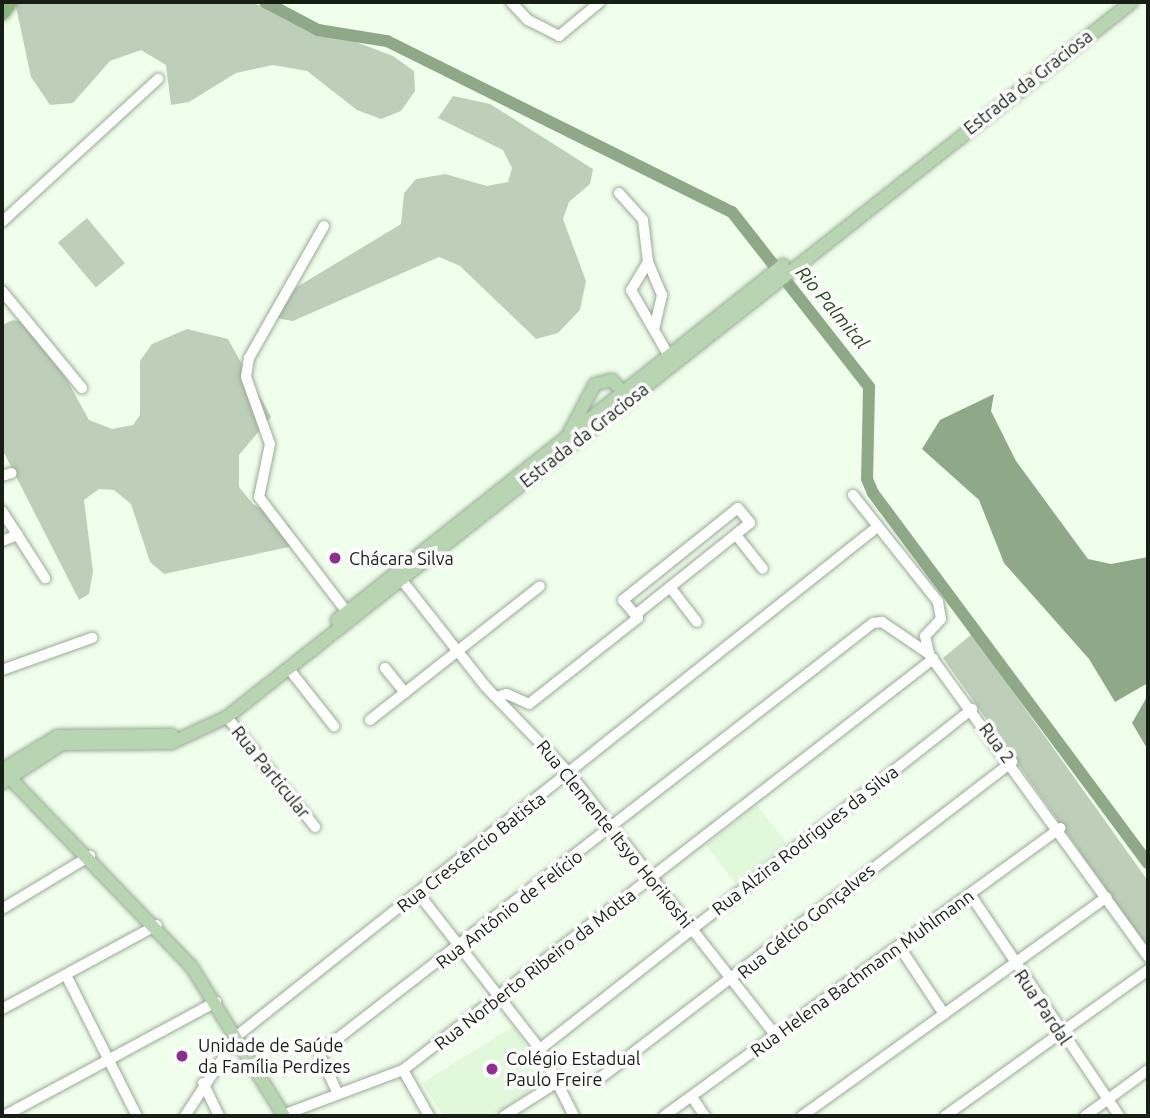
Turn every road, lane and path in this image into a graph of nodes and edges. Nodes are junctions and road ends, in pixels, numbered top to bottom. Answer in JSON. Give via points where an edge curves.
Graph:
{"nodes":[{"id":1,"x":10,"y":2,"type":"edge"},
{"id":2,"x":600,"y":2,"type":"edge"},
{"id":3,"x":1120,"y":2,"type":"edge"},
{"id":4,"x":1132,"y":2,"type":"edge"},
{"id":5,"x":513,"y":3,"type":"edge"},
{"id":6,"x":2,"y":13,"type":"edge"},
{"id":7,"x":158,"y":79,"type":"dead end"},
{"id":8,"x":618,"y":193,"type":"dead end"},
{"id":9,"x":2,"y":222,"type":"edge"},
{"id":10,"x":324,"y":226,"type":"dead end"},
{"id":11,"x":648,"y":262,"type":"junction"},
{"id":12,"x":792,"y":264,"type":"junction"},
{"id":13,"x":769,"y":281,"type":"junction"},
{"id":14,"x":2,"y":291,"type":"edge"},
{"id":15,"x":2,"y":308,"type":"edge"},
{"id":16,"x":17,"y":308,"type":"junction"},
{"id":17,"x":654,"y":329,"type":"junction"},
{"id":18,"x":669,"y":356,"type":"junction"},
{"id":19,"x":82,"y":388,"type":"dead end"},
{"id":20,"x":625,"y":395,"type":"junction"},
{"id":21,"x":570,"y":433,"type":"junction"},
{"id":22,"x":12,"y":473,"type":"dead end"},
{"id":23,"x":2,"y":476,"type":"edge"},
{"id":24,"x":853,"y":495,"type":"dead end"},
{"id":25,"x":2,"y":511,"type":"edge"},
{"id":26,"x":877,"y":527,"type":"junction"},
{"id":27,"x":18,"y":535,"type":"junction"},
{"id":28,"x":736,"y":535,"type":"junction"},
{"id":29,"x":2,"y":541,"type":"edge"},
{"id":30,"x":763,"y":569,"type":"dead end"},
{"id":31,"x":399,"y":577,"type":"junction"},
{"id":32,"x":45,"y":578,"type":"dead end"},
{"id":33,"x":540,"y":586,"type":"dead end"},
{"id":34,"x":670,"y":587,"type":"junction"},
{"id":35,"x":347,"y":612,"type":"junction"},
{"id":36,"x":635,"y":615,"type":"junction"},
{"id":37,"x":697,"y":622,"type":"dead end"},
{"id":38,"x":92,"y":638,"type":"dead end"},
{"id":39,"x":459,"y":651,"type":"junction"},
{"id":40,"x":931,"y":656,"type":"junction"},
{"id":41,"x":385,"y":667,"type":"dead end"},
{"id":42,"x":289,"y":669,"type":"junction"},
{"id":43,"x":2,"y":670,"type":"edge"},
{"id":44,"x":405,"y":693,"type":"junction"},
{"id":45,"x":497,"y":697,"type":"junction"},
{"id":46,"x":972,"y":709,"type":"junction"},
{"id":47,"x":227,"y":717,"type":"junction"},
{"id":48,"x":370,"y":720,"type":"dead end"},
{"id":49,"x":334,"y":726,"type":"dead end"},
{"id":50,"x":1012,"y":762,"type":"junction"},
{"id":51,"x":570,"y":774,"type":"junction"},
{"id":52,"x":4,"y":775,"type":"edge"},
{"id":53,"x":315,"y":827,"type":"dead end"},
{"id":54,"x":612,"y":827,"type":"junction"},
{"id":55,"x":1060,"y":828,"type":"junction"},
{"id":56,"x":90,"y":856,"type":"junction"},
{"id":57,"x":651,"y":878,"type":"junction"},
{"id":58,"x":418,"y":893,"type":"junction"},
{"id":59,"x":970,"y":894,"type":"junction"},
{"id":60,"x":1107,"y":897,"type":"junction"},
{"id":61,"x":2,"y":909,"type":"edge"},
{"id":62,"x":157,"y":925,"type":"junction"},
{"id":63,"x":692,"y":929,"type":"junction"},
{"id":64,"x":462,"y":946,"type":"junction"},
{"id":65,"x":899,"y":946,"type":"junction"},
{"id":66,"x":1148,"y":957,"type":"edge"},
{"id":67,"x":1014,"y":964,"type":"junction"},
{"id":68,"x":1148,"y":970,"type":"edge"},
{"id":69,"x":66,"y":975,"type":"junction"},
{"id":70,"x":730,"y":980,"type":"junction"},
{"id":71,"x":500,"y":995,"type":"junction"},
{"id":72,"x":216,"y":1002,"type":"junction"},
{"id":73,"x":2,"y":1009,"type":"edge"},
{"id":74,"x":944,"y":1014,"type":"junction"},
{"id":75,"x":1060,"y":1033,"type":"junction"},
{"id":76,"x":239,"y":1035,"type":"junction"},
{"id":77,"x":775,"y":1036,"type":"junction"},
{"id":78,"x":540,"y":1049,"type":"junction"},
{"id":79,"x":110,"y":1059,"type":"junction"},
{"id":80,"x":403,"y":1070,"type":"junction"},
{"id":81,"x":1148,"y":1070,"type":"edge"},
{"id":82,"x":599,"y":1079,"type":"dead end"},
{"id":83,"x":204,"y":1083,"type":"junction"},
{"id":84,"x":556,"y":1083,"type":"junction"},
{"id":85,"x":338,"y":1094,"type":"junction"},
{"id":86,"x":692,"y":1097,"type":"junction"},
{"id":87,"x":1108,"y":1099,"type":"junction"},
{"id":88,"x":3,"y":1115,"type":"edge"},
{"id":89,"x":137,"y":1116,"type":"edge"},
{"id":90,"x":185,"y":1116,"type":"edge"},
{"id":91,"x":219,"y":1116,"type":"edge"},
{"id":92,"x":284,"y":1116,"type":"edge"},
{"id":93,"x":429,"y":1116,"type":"edge"},
{"id":94,"x":504,"y":1116,"type":"edge"},
{"id":95,"x":574,"y":1116,"type":"edge"},
{"id":96,"x":664,"y":1116,"type":"edge"},
{"id":97,"x":705,"y":1116,"type":"edge"},
{"id":98,"x":802,"y":1116,"type":"edge"},
{"id":99,"x":945,"y":1116,"type":"edge"},
{"id":100,"x":1085,"y":1116,"type":"edge"},
{"id":101,"x":1119,"y":1116,"type":"edge"}],
"edges":[{"from":1,"to":6,"type":"highway"},
{"from":2,"to":5,"type":"street","via":[[559,36]]},
{"from":3,"to":12,"type":"main road","name":"Estrada da Graciosa"},
{"from":4,"to":12,"type":"main road","name":"Estrada da Graciosa"},
{"from":7,"to":9,"type":"street"},
{"from":8,"to":11,"type":"street","via":[[643,220]]},
{"from":10,"to":35,"type":"street","via":[[249,359],[246,377],[270,443],[259,497]]},
{"from":11,"to":17,"type":"street","via":[[662,295]]},
{"from":11,"to":17,"type":"street","via":[[631,290]]},
{"from":12,"to":13,"type":"main road","name":"Estrada da Graciosa"},
{"from":13,"to":18,"type":"main road","name":"Estrada da Graciosa"},
{"from":13,"to":20,"type":"main road","name":"Estrada da Graciosa"},
{"from":14,"to":16,"type":"street"},
{"from":15,"to":16,"type":"street"},
{"from":16,"to":19,"type":"street"},
{"from":17,"to":18,"type":"street"},
{"from":18,"to":20,"type":"main road","name":"Estrada da Graciosa"},
{"from":20,"to":21,"type":"main road","name":"Estrada da Graciosa"},
{"from":20,"to":21,"type":"main road","via":[[612,380],[595,384]]},
{"from":20,"to":31,"type":"main road","name":"Estrada da Graciosa"},
{"from":21,"to":31,"type":"main road","name":"Estrada da Graciosa"},
{"from":22,"to":23,"type":"street"},
{"from":24,"to":26,"type":"street"},
{"from":25,"to":27,"type":"street"},
{"from":26,"to":40,"type":"street","via":[[941,607],[941,619],[925,636]]},
{"from":26,"to":51,"type":"street","name":"Rua Crescêncio Batista"},
{"from":27,"to":29,"type":"street"},
{"from":27,"to":32,"type":"street"},
{"from":28,"to":30,"type":"street"},
{"from":28,"to":34,"type":"street"},
{"from":28,"to":36,"type":"street","via":[[750,523],[738,508],[623,600]]},
{"from":31,"to":35,"type":"main road","name":"Estrada da Graciosa"},
{"from":31,"to":39,"type":"street","name":"Rua Clemente Itsyo Horikoshi"},
{"from":31,"to":42,"type":"main road","name":"Estrada da Graciosa"},
{"from":33,"to":39,"type":"street"},
{"from":34,"to":36,"type":"street"},
{"from":34,"to":37,"type":"street"},
{"from":35,"to":52,"type":"main road","name":"Estrada da Graciosa","via":[[196,728],[166,735],[58,736]]},
{"from":36,"to":45,"type":"street","via":[[529,704],[510,695]]},
{"from":38,"to":43,"type":"street"},
{"from":39,"to":44,"type":"street"},
{"from":39,"to":45,"type":"street","name":"Rua Clemente Itsyo Horikoshi"},
{"from":40,"to":46,"type":"street","name":"Rua 2"},
{"from":40,"to":54,"type":"street","name":"Rua Antônio de Felício","via":[[882,622],[873,623]]},
{"from":40,"to":57,"type":"street","name":"Rua Norberto Ribeiro da Motta"},
{"from":41,"to":44,"type":"street"},
{"from":42,"to":47,"type":"main road","name":"Estrada da Graciosa"},
{"from":42,"to":49,"type":"street"},
{"from":44,"to":48,"type":"street"},
{"from":45,"to":51,"type":"street","name":"Rua Clemente Itsyo Horikoshi"},
{"from":46,"to":50,"type":"street","name":"Rua 2"},
{"from":46,"to":63,"type":"street","name":"Rua Alzira Rodrigues da Silva"},
{"from":47,"to":52,"type":"main road","name":"Estrada da Graciosa","via":[[170,743],[62,744]]},
{"from":47,"to":53,"type":"street","name":"Rua Particular"},
{"from":50,"to":55,"type":"street","name":"Rua 2"},
{"from":50,"to":70,"type":"street","name":"Rua Gélcio Gonçalves"},
{"from":51,"to":54,"type":"street","name":"Rua Clemente Itsyo Horikoshi"},
{"from":51,"to":58,"type":"street","name":"Rua Crescêncio Batista"},
{"from":52,"to":56,"type":"main road"},
{"from":54,"to":57,"type":"street","name":"Rua Clemente Itsyo Horikoshi"},
{"from":54,"to":64,"type":"street","name":"Rua Antônio de Felício"},
{"from":55,"to":59,"type":"street","name":"Rua Helena Bachmann Muhlmann"},
{"from":55,"to":60,"type":"street","name":"Rua 2"},
{"from":56,"to":61,"type":"street"},
{"from":56,"to":62,"type":"main road"},
{"from":57,"to":63,"type":"street","name":"Rua Clemente Itsyo Horikoshi"},
{"from":57,"to":71,"type":"street","name":"Rua Norberto Ribeiro da Motta"},
{"from":58,"to":64,"type":"street"},
{"from":58,"to":76,"type":"street","name":"Rua Crescêncio Batista"},
{"from":59,"to":65,"type":"street","name":"Rua Helena Bachmann Muhlmann"},
{"from":59,"to":67,"type":"street","name":"Rua Pardal"},
{"from":60,"to":66,"type":"street","name":"Rua 2"},
{"from":60,"to":67,"type":"street"},
{"from":62,"to":69,"type":"street"},
{"from":62,"to":72,"type":"main road"},
{"from":63,"to":70,"type":"street","name":"Rua Clemente Itsyo Horikoshi"},
{"from":63,"to":78,"type":"street","name":"Rua Alzira Rodrigues da Silva"},
{"from":64,"to":71,"type":"street"},
{"from":64,"to":85,"type":"street","name":"Rua Antônio de Felício","via":[[319,1053]]},
{"from":65,"to":74,"type":"street"},
{"from":65,"to":77,"type":"street","name":"Rua Helena Bachmann Muhlmann"},
{"from":67,"to":74,"type":"street"},
{"from":67,"to":75,"type":"street","name":"Rua Pardal"},
{"from":68,"to":75,"type":"street"},
{"from":69,"to":73,"type":"street"},
{"from":69,"to":79,"type":"street"},
{"from":70,"to":77,"type":"street","name":"Rua Clemente Itsyo Horikoshi"},
{"from":70,"to":82,"type":"street","name":"Rua Gélcio Gonçalves"},
{"from":71,"to":78,"type":"street"},
{"from":71,"to":80,"type":"street","name":"Rua Norberto Ribeiro da Motta"},
{"from":72,"to":76,"type":"main road"},
{"from":72,"to":79,"type":"street"},
{"from":74,"to":98,"type":"street"},
{"from":75,"to":87,"type":"street","name":"Rua Pardal"},
{"from":75,"to":99,"type":"street"},
{"from":76,"to":83,"type":"street","name":"Rua Crescêncio Batista"},
{"from":76,"to":92,"type":"main road"},
{"from":77,"to":86,"type":"street","name":"Rua Helena Bachmann Muhlmann"},
{"from":78,"to":84,"type":"street"},
{"from":79,"to":88,"type":"street"},
{"from":79,"to":89,"type":"street"},
{"from":80,"to":85,"type":"street","name":"Rua Norberto Ribeiro da Motta"},
{"from":80,"to":93,"type":"street"},
{"from":81,"to":87,"type":"street"},
{"from":83,"to":90,"type":"street","name":"Rua Crescêncio Batista"},
{"from":83,"to":91,"type":"street"},
{"from":84,"to":94,"type":"street"},
{"from":84,"to":95,"type":"street"},
{"from":85,"to":92,"type":"street","name":"Rua Norberto Ribeiro da Motta"},
{"from":86,"to":96,"type":"street","name":"Rua Helena Bachmann Muhlmann"},
{"from":86,"to":97,"type":"street"},
{"from":87,"to":100,"type":"street"},
{"from":87,"to":101,"type":"street","name":"Rua Pardal"}]}
